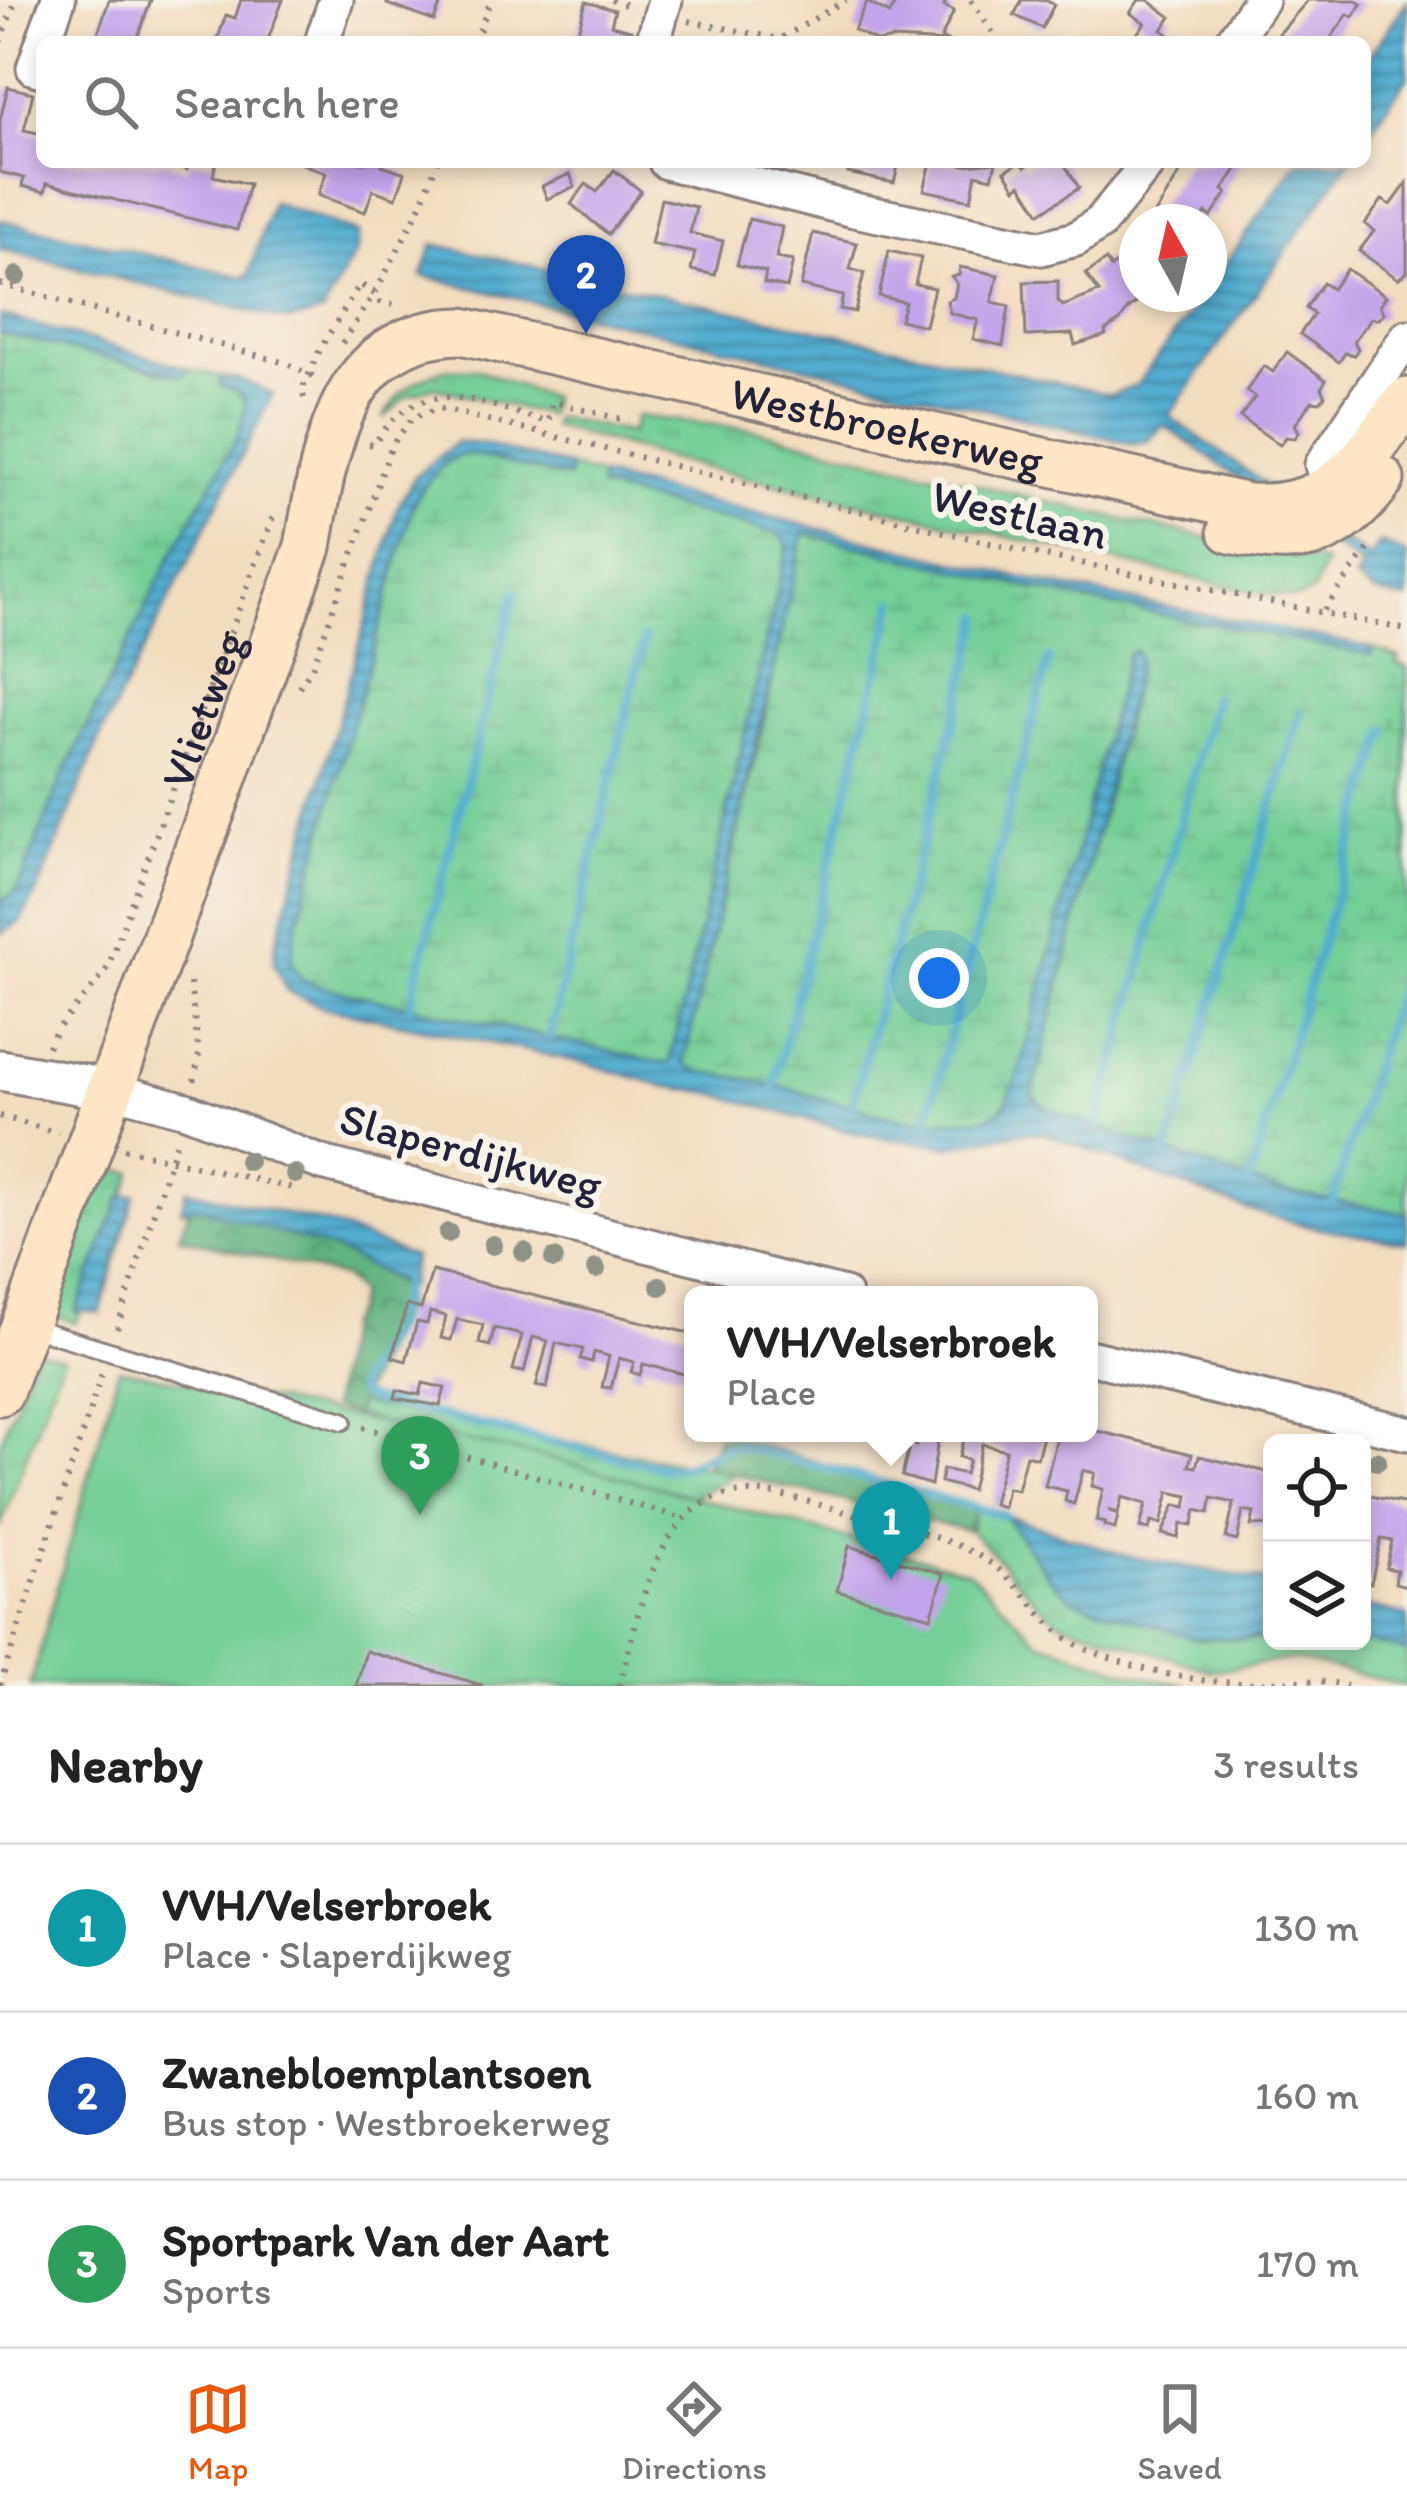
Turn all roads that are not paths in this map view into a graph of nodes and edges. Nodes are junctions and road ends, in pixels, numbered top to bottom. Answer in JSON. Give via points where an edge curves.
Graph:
{"nodes":[{"id":1,"x":58,"y":0,"type":"edge"},
{"id":2,"x":336,"y":0,"type":"edge"},
{"id":3,"x":1261,"y":0,"type":"edge"},
{"id":4,"x":46,"y":36,"type":"edge"},
{"id":5,"x":324,"y":36,"type":"edge"},
{"id":6,"x":1236,"y":36,"type":"edge"},
{"id":7,"x":690,"y":168,"type":"edge"},
{"id":8,"x":1144,"y":168,"type":"edge"},
{"id":9,"x":1407,"y":337,"type":"edge"},
{"id":10,"x":359,"y":392,"type":"junction"},
{"id":11,"x":1407,"y":400,"type":"edge"},
{"id":12,"x":1407,"y":442,"type":"edge"},
{"id":13,"x":1322,"y":466,"type":"dead end"},
{"id":14,"x":18,"y":1071,"type":"edge"},
{"id":15,"x":95,"y":1087,"type":"junction"},
{"id":16,"x":808,"y":1286,"type":"edge"},
{"id":17,"x":25,"y":1326,"type":"junction"},
{"id":18,"x":1098,"y":1359,"type":"edge"},
{"id":19,"x":0,"y":1392,"type":"edge"},
{"id":20,"x":344,"y":1421,"type":"road end"},
{"id":21,"x":1407,"y":1433,"type":"edge"}],
"edges":[{"from":1,"to":4,"type":"street"},
{"from":2,"to":5,"type":"street"},
{"from":3,"to":6,"type":"street"},
{"from":7,"to":8,"type":"street","via":[[1041,248],[1100,223]]},
{"from":9,"to":13,"type":"street"},
{"from":10,"to":11,"type":"main road","name":"Westbroekerweg","via":[[375,359],[403,341],[462,332],[1281,508],[1323,495],[1357,468]]},
{"from":10,"to":12,"type":"main road","name":"Westbroekerweg","via":[[416,362],[469,355],[1293,539],[1329,531],[1366,499]]},
{"from":10,"to":15,"type":"main road","name":"Vlietweg","via":[[335,504],[308,547]]},
{"from":14,"to":15,"type":"street"},
{"from":15,"to":16,"type":"street","name":"Slaperdijkweg","via":[[186,1110],[322,1163]]},
{"from":15,"to":17,"type":"main road","name":"Vlietweg","via":[[92,1142]]},
{"from":17,"to":19,"type":"main road","name":"Vlietweg"},
{"from":17,"to":20,"type":"lane"},
{"from":18,"to":21,"type":"street"}]}
